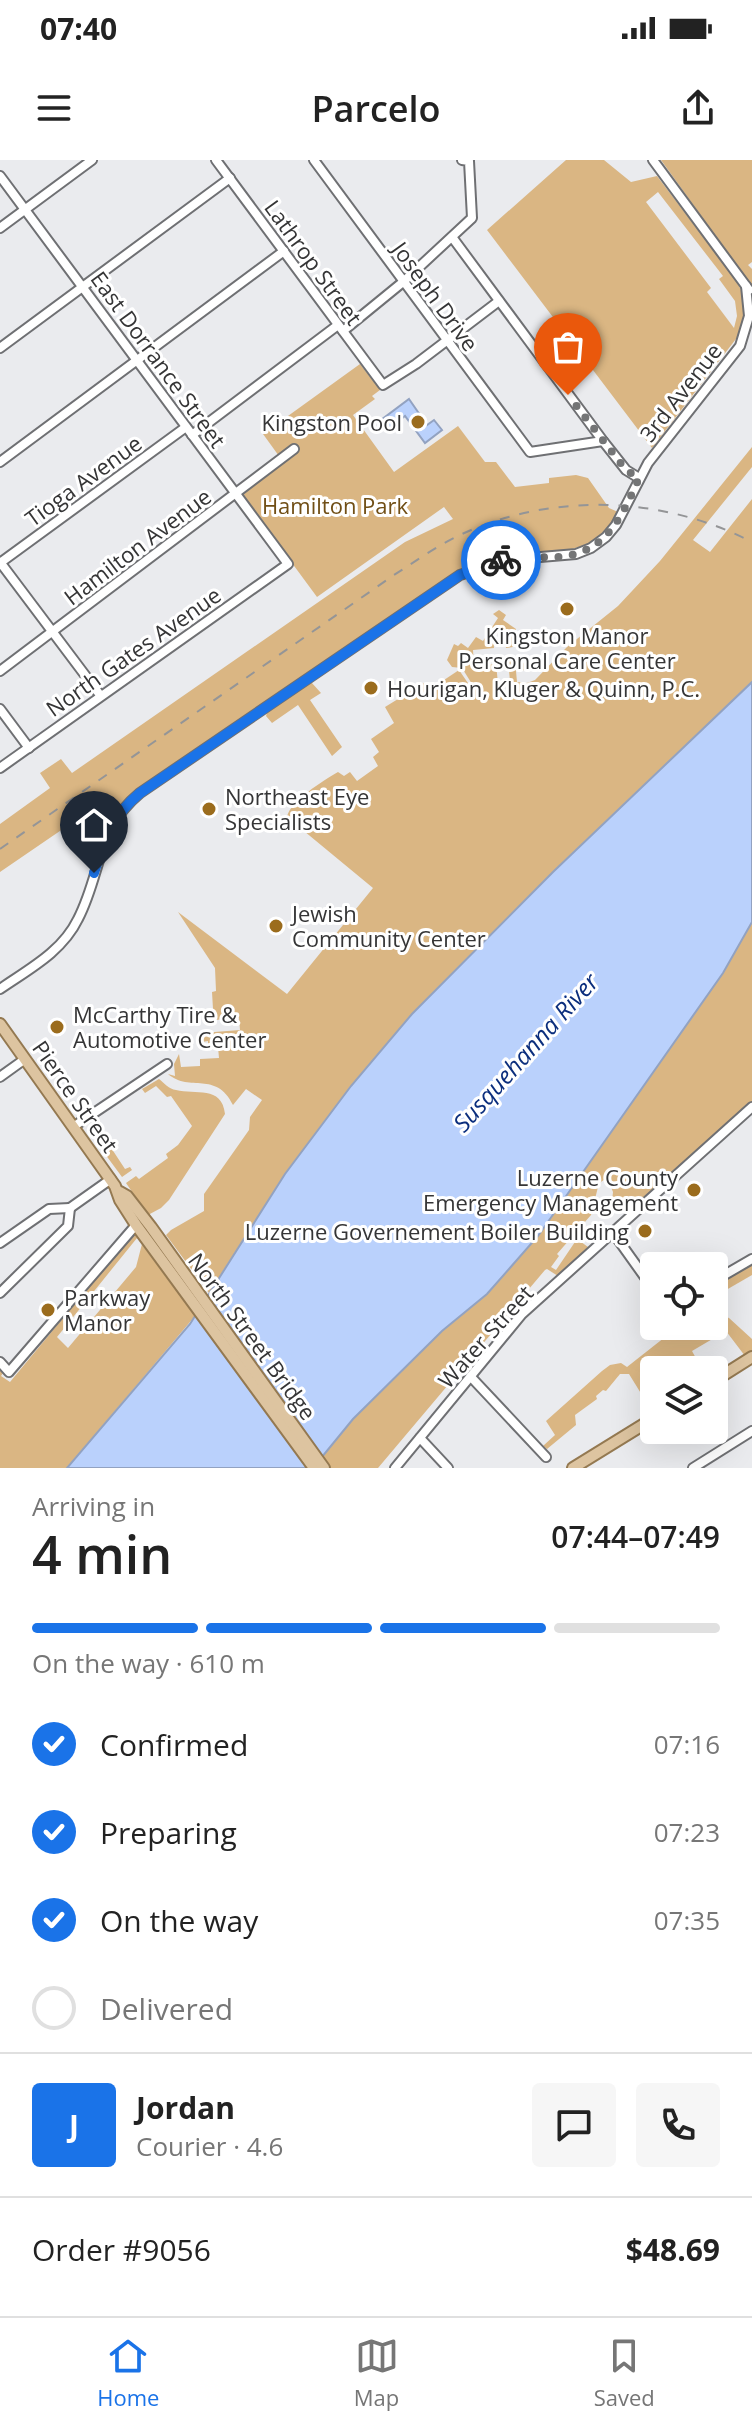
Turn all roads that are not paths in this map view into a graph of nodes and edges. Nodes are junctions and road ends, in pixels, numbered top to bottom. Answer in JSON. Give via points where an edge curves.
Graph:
{"nodes":[{"id":1,"x":92,"y":160,"type":"edge"},
{"id":2,"x":216,"y":160,"type":"edge"},
{"id":3,"x":314,"y":160,"type":"edge"},
{"id":4,"x":462,"y":160,"type":"edge"},
{"id":5,"x":653,"y":160,"type":"edge"},
{"id":6,"x":0,"y":176,"type":"edge"},
{"id":7,"x":230,"y":178,"type":"junction"},
{"id":8,"x":26,"y":209,"type":"junction"},
{"id":9,"x":0,"y":228,"type":"edge"},
{"id":10,"x":452,"y":237,"type":"junction"},
{"id":11,"x":284,"y":251,"type":"junction"},
{"id":12,"x":403,"y":282,"type":"junction"},
{"id":13,"x":83,"y":287,"type":"junction"},
{"id":14,"x":749,"y":290,"type":"edge"},
{"id":15,"x":499,"y":301,"type":"junction"},
{"id":16,"x":340,"y":328,"type":"junction"},
{"id":17,"x":446,"y":341,"type":"junction"},
{"id":18,"x":0,"y":348,"type":"edge"},
{"id":19,"x":137,"y":361,"type":"junction"},
{"id":20,"x":189,"y":431,"type":"junction"},
{"id":21,"x":603,"y":441,"type":"junction"},
{"id":22,"x":294,"y":449,"type":"dead end"},
{"id":23,"x":0,"y":462,"type":"edge"},
{"id":24,"x":639,"y":478,"type":"junction"},
{"id":25,"x":237,"y":494,"type":"junction"},
{"id":26,"x":0,"y":562,"type":"edge"},
{"id":27,"x":288,"y":564,"type":"joint"},
{"id":28,"x":53,"y":632,"type":"junction"},
{"id":29,"x":0,"y":671,"type":"edge"},
{"id":30,"x":100,"y":695,"type":"junction"},
{"id":31,"x":0,"y":709,"type":"edge"},
{"id":32,"x":29,"y":748,"type":"junction"},
{"id":33,"x":0,"y":768,"type":"edge"},
{"id":34,"x":0,"y":989,"type":"edge"},
{"id":35,"x":0,"y":1024,"type":"edge"},
{"id":36,"x":25,"y":1059,"type":"junction"},
{"id":37,"x":167,"y":1064,"type":"dead end"},
{"id":38,"x":0,"y":1077,"type":"edge"},
{"id":39,"x":752,"y":1107,"type":"edge"},
{"id":40,"x":73,"y":1127,"type":"junction"},
{"id":41,"x":111,"y":1179,"type":"junction"},
{"id":42,"x":70,"y":1208,"type":"junction"},
{"id":43,"x":143,"y":1228,"type":"junction"},
{"id":44,"x":614,"y":1234,"type":"junction"},
{"id":45,"x":0,"y":1243,"type":"edge"},
{"id":46,"x":752,"y":1259,"type":"edge"},
{"id":47,"x":640,"y":1270,"type":"edge"},
{"id":48,"x":728,"y":1273,"type":"edge"},
{"id":49,"x":0,"y":1293,"type":"edge"},
{"id":50,"x":752,"y":1357,"type":"edge"},
{"id":51,"x":0,"y":1362,"type":"edge"},
{"id":52,"x":728,"y":1372,"type":"edge"},
{"id":53,"x":471,"y":1377,"type":"junction"},
{"id":54,"x":640,"y":1428,"type":"edge"},
{"id":55,"x":752,"y":1431,"type":"edge"},
{"id":56,"x":420,"y":1438,"type":"junction"},
{"id":57,"x":546,"y":1457,"type":"dead end"},
{"id":58,"x":590,"y":1464,"type":"edge"},
{"id":59,"x":314,"y":1468,"type":"edge"},
{"id":60,"x":324,"y":1468,"type":"edge"},
{"id":61,"x":395,"y":1468,"type":"edge"},
{"id":62,"x":448,"y":1468,"type":"edge"},
{"id":63,"x":573,"y":1468,"type":"edge"},
{"id":64,"x":693,"y":1468,"type":"edge"}],
"edges":[{"from":1,"to":8,"type":"street"},
{"from":2,"to":7,"type":"street","name":"Lathrop Street"},
{"from":3,"to":12,"type":"street","name":"Joseph Drive"},
{"from":4,"to":10,"type":"street","name":"Tioga Avenue","via":[[469,161],[472,218]]},
{"from":5,"to":14,"type":"street"},
{"from":6,"to":8,"type":"street","name":"East Dorrance Street"},
{"from":7,"to":11,"type":"street","name":"Lathrop Street"},
{"from":7,"to":13,"type":"street"},
{"from":8,"to":9,"type":"street"},
{"from":8,"to":13,"type":"street","name":"East Dorrance Street"},
{"from":10,"to":12,"type":"street","name":"Tioga Avenue"},
{"from":10,"to":15,"type":"street"},
{"from":11,"to":16,"type":"street","name":"Lathrop Street"},
{"from":11,"to":19,"type":"street"},
{"from":12,"to":16,"type":"street","name":"Tioga Avenue"},
{"from":12,"to":17,"type":"street","name":"Joseph Drive"},
{"from":13,"to":18,"type":"street"},
{"from":13,"to":19,"type":"street","name":"East Dorrance Street"},
{"from":14,"to":24,"type":"street","name":"3rd Avenue","via":[[749,316],[740,346]]},
{"from":15,"to":17,"type":"street"},
{"from":15,"to":21,"type":"street"},
{"from":16,"to":17,"type":"street","name":"Lathrop Street","via":[[383,385]]},
{"from":16,"to":20,"type":"street","name":"Tioga Avenue"},
{"from":17,"to":21,"type":"street","name":"Joseph Drive","via":[[530,452]]},
{"from":19,"to":20,"type":"street","name":"East Dorrance Street"},
{"from":19,"to":23,"type":"street"},
{"from":20,"to":25,"type":"street","name":"East Dorrance Street"},
{"from":20,"to":26,"type":"street","name":"Tioga Avenue"},
{"from":21,"to":24,"type":"street"},
{"from":22,"to":25,"type":"street","name":"Hamilton Avenue"},
{"from":24,"to":34,"type":"street","name":"3rd Avenue","via":[[616,525],[599,544],[562,557],[505,560],[460,575],[140,793],[111,826],[72,930],[56,950]]},
{"from":25,"to":27,"type":"street","name":"East Dorrance Street"},
{"from":25,"to":28,"type":"street","name":"Hamilton Avenue"},
{"from":26,"to":28,"type":"street"},
{"from":27,"to":30,"type":"street","name":"North Gates Avenue"},
{"from":28,"to":29,"type":"street","name":"Hamilton Avenue"},
{"from":28,"to":30,"type":"street"},
{"from":30,"to":32,"type":"street","name":"North Gates Avenue"},
{"from":31,"to":32,"type":"street"},
{"from":32,"to":33,"type":"street","name":"North Gates Avenue"},
{"from":35,"to":36,"type":"main road","name":"Pierce Street"},
{"from":36,"to":38,"type":"street"},
{"from":36,"to":40,"type":"main road","name":"Pierce Street"},
{"from":37,"to":40,"type":"street"},
{"from":39,"to":44,"type":"street","name":"Water Street"},
{"from":40,"to":41,"type":"main road","name":"Pierce Street"},
{"from":41,"to":42,"type":"street"},
{"from":41,"to":43,"type":"main road","name":"Pierce Street","via":[[127,1196]]},
{"from":42,"to":45,"type":"street","via":[[49,1209]]},
{"from":42,"to":49,"type":"street","via":[[68,1226]]},
{"from":43,"to":51,"type":"street","via":[[9,1372]]},
{"from":43,"to":59,"type":"main road","name":"North Street Bridge"},
{"from":43,"to":60,"type":"main road","name":"North Street Bridge"},
{"from":44,"to":47,"type":"street"},
{"from":44,"to":53,"type":"street","name":"Water Street","via":[[522,1314]]},
{"from":46,"to":48,"type":"street"},
{"from":50,"to":52,"type":"main road"},
{"from":53,"to":56,"type":"street","name":"Water Street"},
{"from":53,"to":57,"type":"street"},
{"from":54,"to":58,"type":"main road"},
{"from":55,"to":64,"type":"street"},
{"from":56,"to":61,"type":"street","name":"Water Street"},
{"from":56,"to":62,"type":"street"},
{"from":58,"to":63,"type":"main road"}]}
